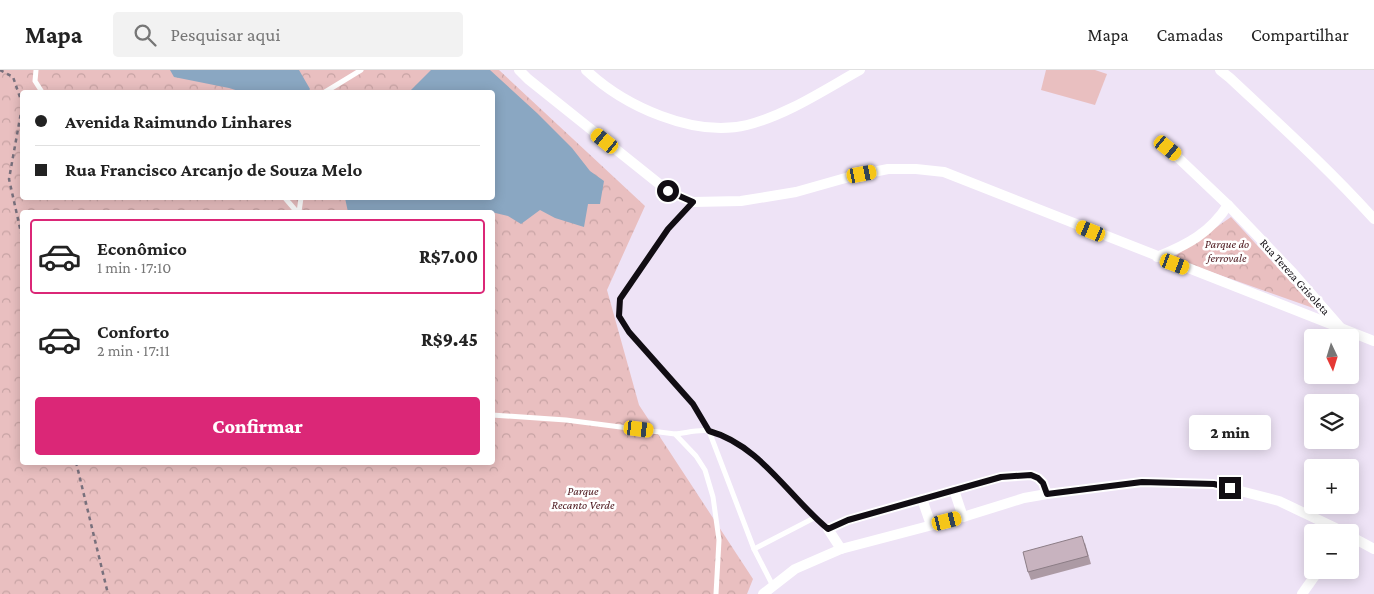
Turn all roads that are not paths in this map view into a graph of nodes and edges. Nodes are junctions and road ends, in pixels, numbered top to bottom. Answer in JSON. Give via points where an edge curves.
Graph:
{"nodes":[{"id":1,"x":36,"y":70,"type":"edge"},
{"id":2,"x":361,"y":70,"type":"edge"},
{"id":3,"x":519,"y":70,"type":"edge"},
{"id":4,"x":586,"y":70,"type":"edge"},
{"id":5,"x":860,"y":70,"type":"edge"},
{"id":6,"x":1220,"y":70,"type":"edge"},
{"id":7,"x":41,"y":90,"type":"edge"},
{"id":8,"x":328,"y":90,"type":"edge"},
{"id":9,"x":1168,"y":148,"type":"dead end"},
{"id":10,"x":287,"y":200,"type":"edge"},
{"id":11,"x":693,"y":202,"type":"junction"},
{"id":12,"x":1228,"y":205,"type":"junction"},
{"id":13,"x":296,"y":210,"type":"edge"},
{"id":14,"x":1374,"y":219,"type":"edge"},
{"id":15,"x":1157,"y":257,"type":"junction"},
{"id":16,"x":1341,"y":328,"type":"junction"},
{"id":17,"x":1374,"y":341,"type":"edge"},
{"id":18,"x":495,"y":415,"type":"edge"},
{"id":19,"x":709,"y":431,"type":"junction"},
{"id":20,"x":675,"y":434,"type":"junction"},
{"id":21,"x":954,"y":490,"type":"junction"},
{"id":22,"x":1047,"y":494,"type":"junction"},
{"id":23,"x":922,"y":499,"type":"junction"},
{"id":24,"x":963,"y":517,"type":"junction"},
{"id":25,"x":814,"y":518,"type":"junction"},
{"id":26,"x":1327,"y":524,"type":"edge"},
{"id":27,"x":931,"y":525,"type":"junction"},
{"id":28,"x":828,"y":529,"type":"junction"},
{"id":29,"x":1359,"y":541,"type":"edge"},
{"id":30,"x":754,"y":549,"type":"junction"},
{"id":31,"x":841,"y":549,"type":"junction"},
{"id":32,"x":1374,"y":549,"type":"edge"},
{"id":33,"x":1313,"y":579,"type":"edge"},
{"id":34,"x":773,"y":586,"type":"junction"},
{"id":35,"x":716,"y":594,"type":"edge"},
{"id":36,"x":763,"y":594,"type":"edge"},
{"id":37,"x":1302,"y":594,"type":"edge"}],
"edges":[{"from":1,"to":7,"type":"lane","via":[[35,81]]},
{"from":2,"to":8,"type":"lane"},
{"from":3,"to":11,"type":"street","via":[[668,191]]},
{"from":4,"to":5,"type":"street","via":[[646,110],[694,125],[719,128],[746,125],[776,114]]},
{"from":6,"to":14,"type":"street","via":[[1303,145]]},
{"from":9,"to":12,"type":"street","name":"Rua Tereza Grisoleta"},
{"from":10,"to":13,"type":"lane"},
{"from":11,"to":15,"type":"street","via":[[741,201],[796,192],[849,176],[888,169],[944,172]]},
{"from":11,"to":19,"type":"lane","via":[[668,229],[620,299],[619,316],[629,332],[693,404]]},
{"from":12,"to":15,"type":"street","via":[[1220,218],[1200,236]]},
{"from":12,"to":16,"type":"street","name":"Rua Tereza Grisoleta"},
{"from":15,"to":16,"type":"street"},
{"from":16,"to":17,"type":"street"},
{"from":18,"to":20,"type":"lane","via":[[558,419]]},
{"from":19,"to":20,"type":"lane"},
{"from":19,"to":25,"type":"lane","via":[[738,443]]},
{"from":19,"to":30,"type":"lane"},
{"from":20,"to":35,"type":"lane","via":[[705,470],[713,497],[719,540]]},
{"from":21,"to":22,"type":"street","via":[[1001,477],[1031,475],[1043,483]]},
{"from":21,"to":23,"type":"street"},
{"from":21,"to":24,"type":"street"},
{"from":22,"to":24,"type":"street"},
{"from":22,"to":26,"type":"street","via":[[1142,482],[1214,484],[1279,501]]},
{"from":23,"to":27,"type":"street"},
{"from":23,"to":28,"type":"street"},
{"from":24,"to":27,"type":"street"},
{"from":25,"to":28,"type":"lane"},
{"from":25,"to":30,"type":"lane"},
{"from":27,"to":31,"type":"street"},
{"from":28,"to":31,"type":"street"},
{"from":29,"to":32,"type":"street"},
{"from":30,"to":34,"type":"lane"},
{"from":31,"to":34,"type":"street","via":[[796,569]]},
{"from":33,"to":37,"type":"street"},
{"from":34,"to":36,"type":"street"}]}
